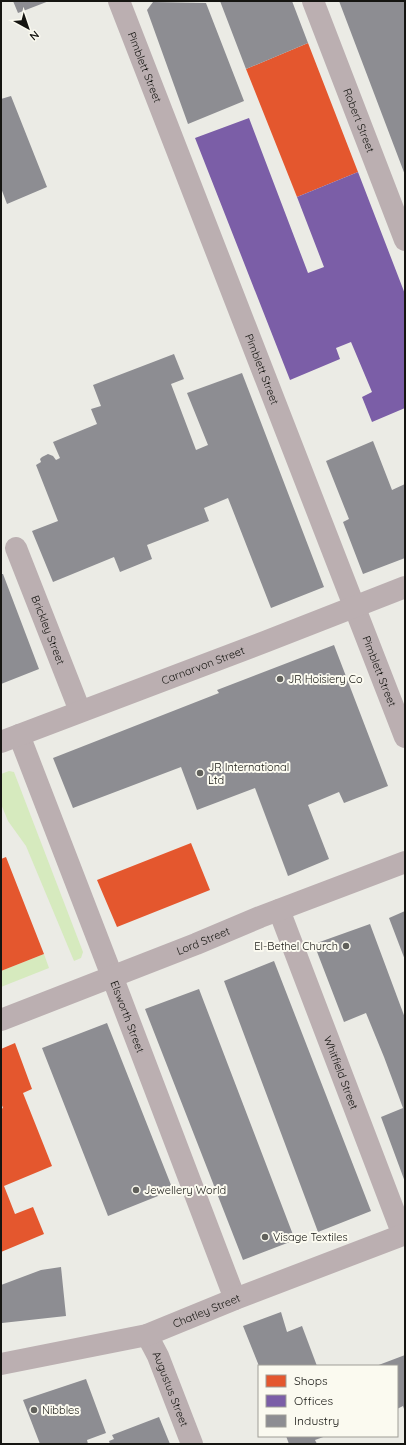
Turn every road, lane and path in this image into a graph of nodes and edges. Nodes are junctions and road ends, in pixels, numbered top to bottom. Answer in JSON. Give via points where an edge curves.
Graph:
{"nodes":[{"id":1,"x":119,"y":1,"type":"edge"},
{"id":2,"x":313,"y":1,"type":"edge"},
{"id":3,"x":405,"y":240,"type":"edge"},
{"id":4,"x":16,"y":548,"type":"dead end"},
{"id":5,"x":405,"y":587,"type":"edge"},
{"id":6,"x":355,"y":607,"type":"junction"},
{"id":7,"x":80,"y":711,"type":"junction"},
{"id":8,"x":405,"y":737,"type":"edge"},
{"id":9,"x":10,"y":738,"type":"edge"},
{"id":10,"x":405,"y":862,"type":"edge"},
{"id":11,"x":279,"y":910,"type":"junction"},
{"id":12,"x":112,"y":976,"type":"junction"},
{"id":13,"x":1,"y":1020,"type":"edge"},
{"id":14,"x":404,"y":1235,"type":"edge"},
{"id":15,"x":235,"y":1299,"type":"junction"},
{"id":16,"x":147,"y":1336,"type":"junction"},
{"id":17,"x":1,"y":1364,"type":"edge"},
{"id":18,"x":192,"y":1444,"type":"edge"}],
"edges":[{"from":1,"to":6,"type":"street","name":"Pimblett Street"},
{"from":2,"to":3,"type":"street","name":"Robert Street"},
{"from":4,"to":7,"type":"street","name":"Brickley Street"},
{"from":5,"to":6,"type":"street","name":"Carnarvon Street"},
{"from":6,"to":7,"type":"street","name":"Carnarvon Street"},
{"from":6,"to":8,"type":"street","name":"Pimblett Street"},
{"from":7,"to":9,"type":"street","name":"Carnarvon Street"},
{"from":9,"to":12,"type":"street","name":"Elsworth Street"},
{"from":10,"to":11,"type":"street","name":"Lord Street"},
{"from":11,"to":12,"type":"street","name":"Lord Street"},
{"from":11,"to":14,"type":"street","name":"Whitfield Street"},
{"from":12,"to":13,"type":"street","name":"Lord Street"},
{"from":12,"to":15,"type":"street","name":"Elsworth Street"},
{"from":14,"to":15,"type":"street","name":"Chatley Street"},
{"from":15,"to":16,"type":"street","name":"Chatley Street"},
{"from":16,"to":17,"type":"street","name":"Chatley Street"},
{"from":16,"to":18,"type":"street","name":"Augustus Street","via":[[158,1356]]}]}
